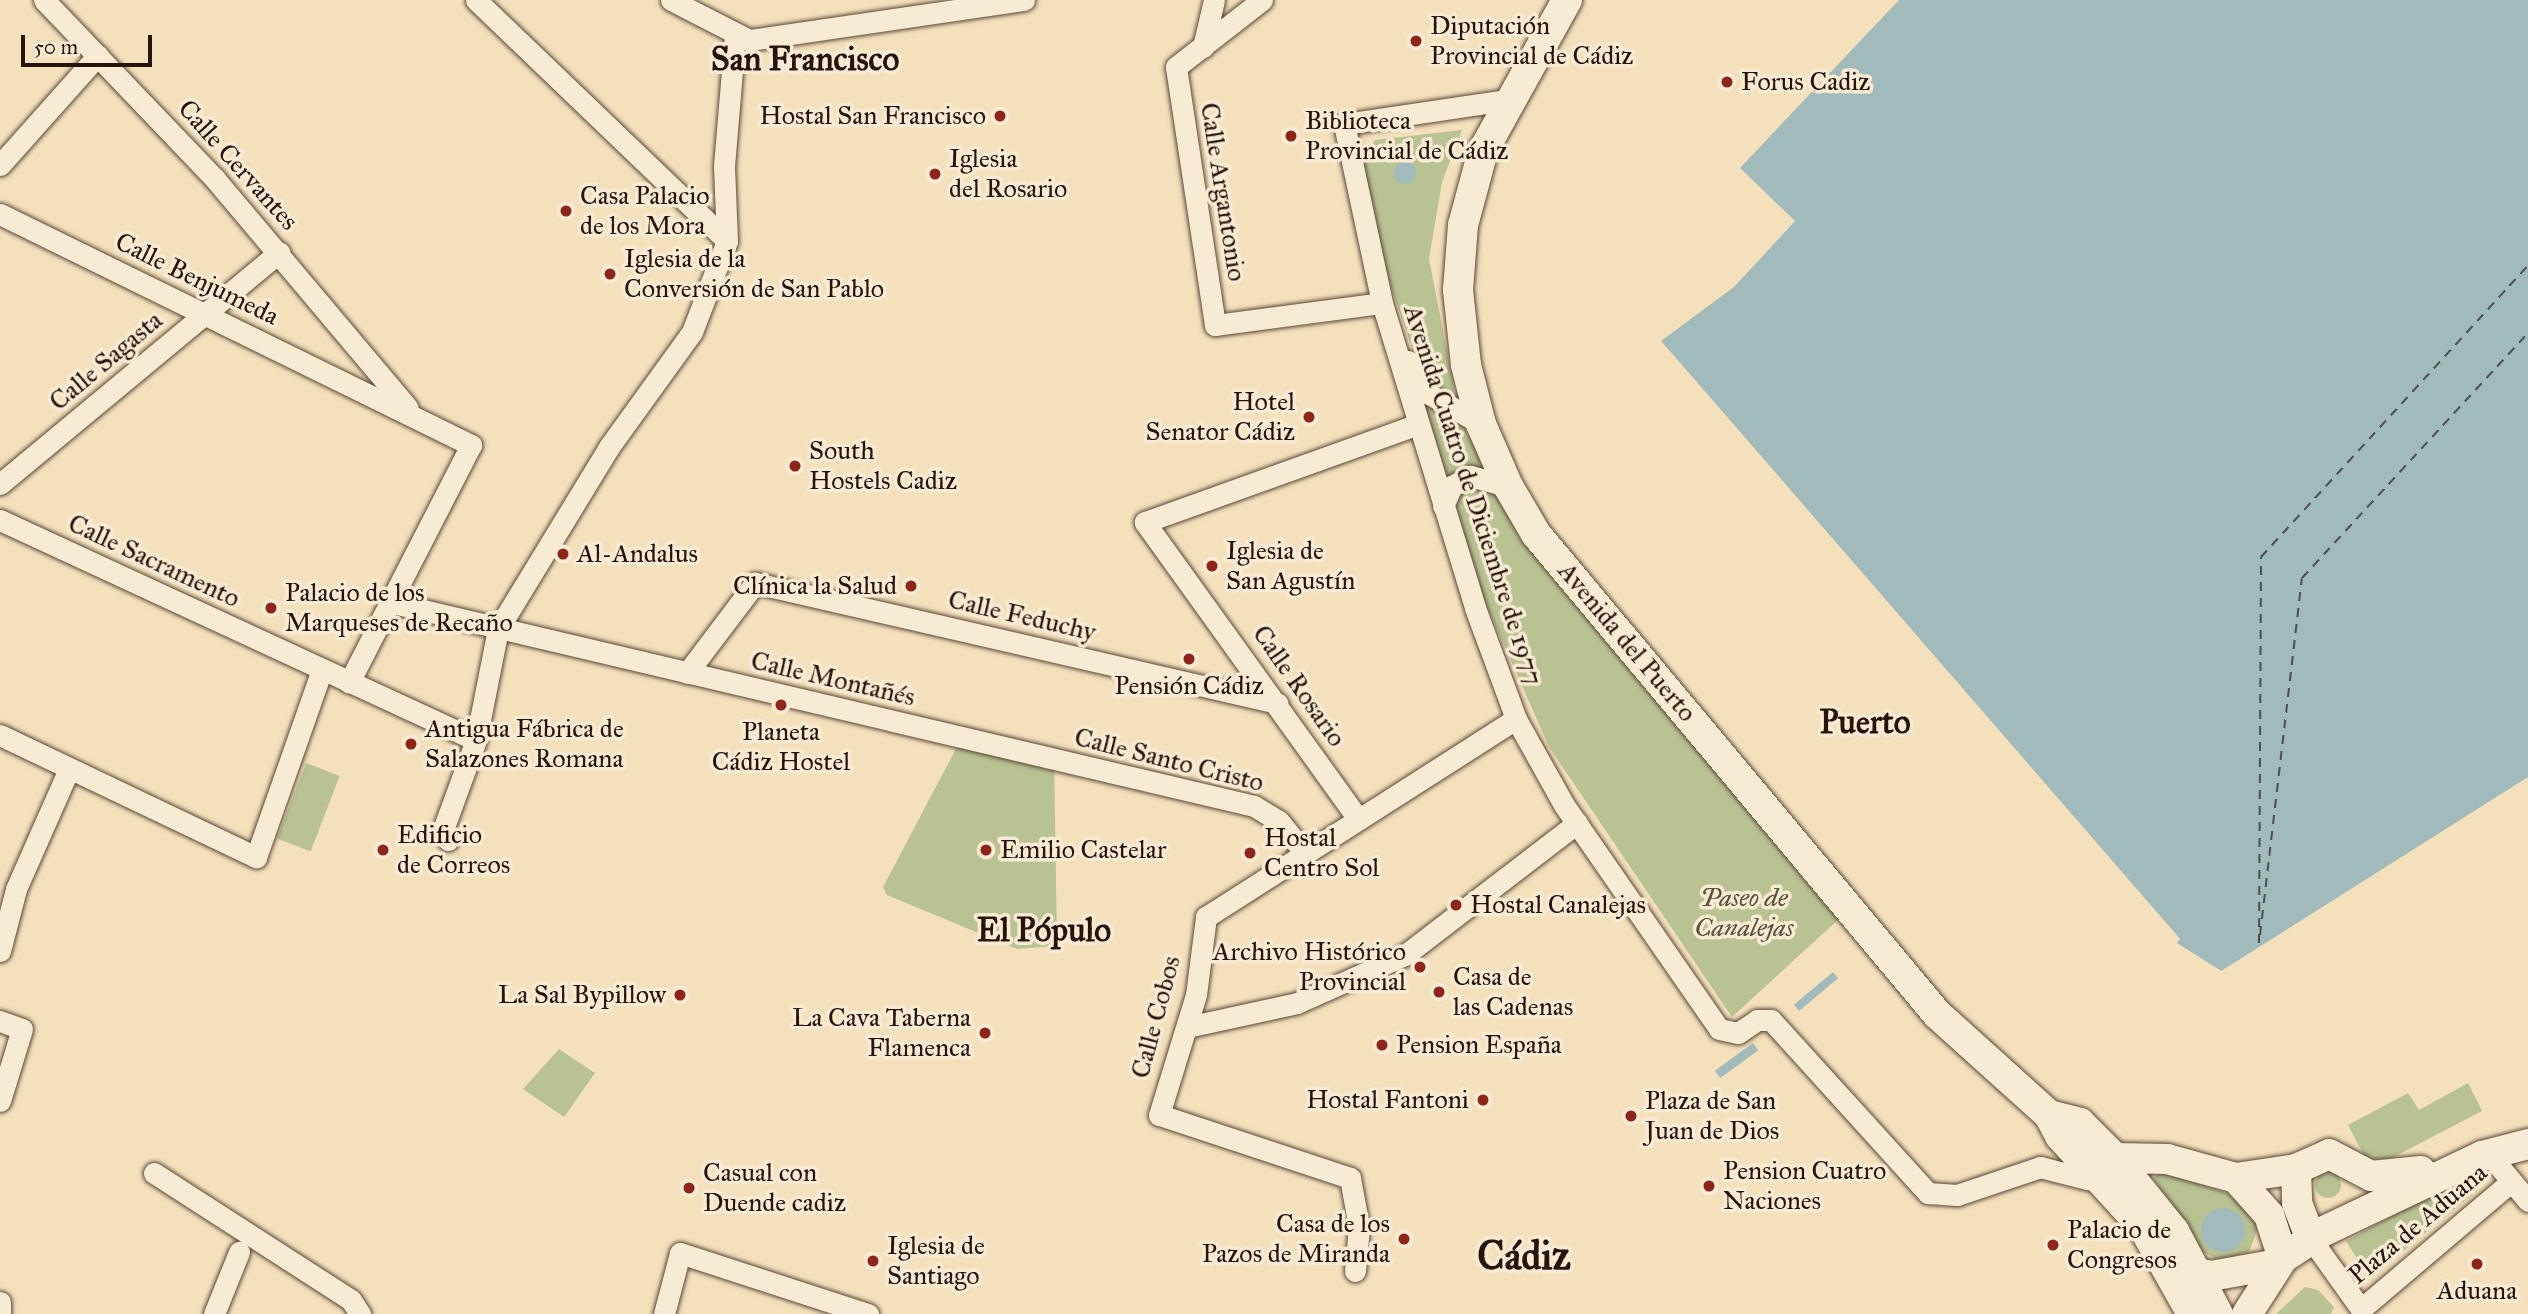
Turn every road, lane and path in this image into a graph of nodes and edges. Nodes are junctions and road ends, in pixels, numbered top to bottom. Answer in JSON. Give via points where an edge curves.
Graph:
{"nodes":[{"id":1,"x":44,"y":0,"type":"edge"},
{"id":2,"x":476,"y":0,"type":"edge"},
{"id":3,"x":671,"y":0,"type":"edge"},
{"id":4,"x":1024,"y":0,"type":"edge"},
{"id":5,"x":1214,"y":0,"type":"edge"},
{"id":6,"x":1262,"y":0,"type":"edge"},
{"id":7,"x":1567,"y":0,"type":"edge"},
{"id":8,"x":735,"y":36,"type":"junction"},
{"id":9,"x":1203,"y":47,"type":"junction"},
{"id":10,"x":98,"y":55,"type":"junction"},
{"id":11,"x":1507,"y":100,"type":"junction"},
{"id":12,"x":0,"y":165,"type":"edge"},
{"id":13,"x":0,"y":214,"type":"edge"},
{"id":14,"x":727,"y":241,"type":"junction"},
{"id":15,"x":279,"y":252,"type":"junction"},
{"id":16,"x":1382,"y":303,"type":"junction"},
{"id":17,"x":205,"y":314,"type":"junction"},
{"id":18,"x":1394,"y":336,"type":"junction"},
{"id":19,"x":382,"y":375,"type":"junction"},
{"id":20,"x":369,"y":394,"type":"junction"},
{"id":21,"x":413,"y":413,"type":"junction"},
{"id":22,"x":1418,"y":424,"type":"junction"},
{"id":23,"x":1481,"y":424,"type":"junction"},
{"id":24,"x":0,"y":484,"type":"edge"},
{"id":25,"x":1508,"y":486,"type":"junction"},
{"id":26,"x":1443,"y":506,"type":"junction"},
{"id":27,"x":0,"y":520,"type":"edge"},
{"id":28,"x":389,"y":602,"type":"junction"},
{"id":29,"x":498,"y":629,"type":"junction"},
{"id":30,"x":322,"y":670,"type":"junction"},
{"id":31,"x":687,"y":673,"type":"junction"},
{"id":32,"x":349,"y":682,"type":"junction"},
{"id":33,"x":1277,"y":703,"type":"junction"},
{"id":34,"x":1516,"y":719,"type":"junction"},
{"id":35,"x":0,"y":735,"type":"edge"},
{"id":36,"x":476,"y":740,"type":"junction"},
{"id":37,"x":1047,"y":759,"type":"joint"},
{"id":38,"x":69,"y":769,"type":"junction"},
{"id":39,"x":1356,"y":816,"type":"junction"},
{"id":40,"x":1577,"y":823,"type":"junction"},
{"id":41,"x":448,"y":840,"type":"dead end"},
{"id":42,"x":1303,"y":851,"type":"junction"},
{"id":43,"x":0,"y":951,"type":"edge"},
{"id":44,"x":0,"y":1021,"type":"edge"},
{"id":45,"x":1187,"y":1027,"type":"junction"},
{"id":46,"x":0,"y":1101,"type":"edge"},
{"id":47,"x":2049,"y":1115,"type":"junction"},
{"id":48,"x":2080,"y":1123,"type":"junction"},
{"id":49,"x":2528,"y":1144,"type":"edge"},
{"id":50,"x":2486,"y":1155,"type":"junction"},
{"id":51,"x":2167,"y":1159,"type":"junction"},
{"id":52,"x":2105,"y":1165,"type":"junction"},
{"id":53,"x":2357,"y":1168,"type":"junction"},
{"id":54,"x":2296,"y":1169,"type":"junction"},
{"id":55,"x":154,"y":1173,"type":"dead end"},
{"id":56,"x":2235,"y":1178,"type":"junction"},
{"id":57,"x":2511,"y":1182,"type":"junction"},
{"id":58,"x":2528,"y":1201,"type":"edge"},
{"id":59,"x":2348,"y":1217,"type":"junction"},
{"id":60,"x":2143,"y":1227,"type":"junction"},
{"id":61,"x":2311,"y":1239,"type":"junction"},
{"id":62,"x":239,"y":1252,"type":"dead end"},
{"id":63,"x":2281,"y":1261,"type":"junction"},
{"id":64,"x":1355,"y":1271,"type":"dead end"},
{"id":65,"x":2201,"y":1275,"type":"junction"},
{"id":66,"x":0,"y":1302,"type":"edge"},
{"id":67,"x":0,"y":1314,"type":"edge"},
{"id":68,"x":214,"y":1314,"type":"edge"},
{"id":69,"x":360,"y":1314,"type":"edge"},
{"id":70,"x":664,"y":1314,"type":"edge"},
{"id":71,"x":868,"y":1314,"type":"edge"},
{"id":72,"x":2192,"y":1314,"type":"edge"},
{"id":73,"x":2218,"y":1314,"type":"edge"},
{"id":74,"x":2247,"y":1314,"type":"edge"}],
"edges":[{"from":1,"to":10,"type":"street","name":"Calle Cervantes"},
{"from":2,"to":14,"type":"street"},
{"from":3,"to":8,"type":"street"},
{"from":4,"to":8,"type":"street","via":[[748,40]]},
{"from":5,"to":9,"type":"street"},
{"from":6,"to":9,"type":"street"},
{"from":7,"to":11,"type":"street","name":"Avenida del Puerto"},
{"from":8,"to":14,"type":"street","via":[[724,166]]},
{"from":9,"to":16,"type":"street","name":"Calle Argantonio","via":[[1176,67],[1215,325]]},
{"from":10,"to":12,"type":"street"},
{"from":10,"to":15,"type":"street","name":"Calle Cervantes"},
{"from":11,"to":16,"type":"street","name":"Avenida Cuatro de Diciembre de 1977","via":[[1344,124]]},
{"from":11,"to":23,"type":"street","name":"Avenida del Puerto","via":[[1476,170],[1459,257],[1459,320]]},
{"from":13,"to":17,"type":"street","name":"Calle Benjumeda"},
{"from":14,"to":29,"type":"street","via":[[692,332],[609,447]]},
{"from":15,"to":17,"type":"street","name":"Calle Sagasta"},
{"from":15,"to":19,"type":"street","name":"Calle Cervantes"},
{"from":16,"to":18,"type":"street","name":"Avenida Cuatro de Diciembre de 1977"},
{"from":17,"to":20,"type":"street","name":"Calle Benjumeda"},
{"from":17,"to":24,"type":"street","name":"Calle Sagasta"},
{"from":18,"to":22,"type":"street","name":"Avenida Cuatro de Diciembre de 1977"},
{"from":18,"to":23,"type":"street","via":[[1429,394]]},
{"from":19,"to":20,"type":"street"},
{"from":19,"to":21,"type":"street","name":"Calle Cervantes"},
{"from":20,"to":21,"type":"street","name":"Calle Benjumeda"},
{"from":21,"to":28,"type":"street","name":"Calle Benjumeda","via":[[471,445]]},
{"from":22,"to":26,"type":"street","name":"Avenida Cuatro de Diciembre de 1977"},
{"from":22,"to":33,"type":"street","name":"Calle Rosario","via":[[1145,522]]},
{"from":23,"to":25,"type":"street","name":"Avenida del Puerto"},
{"from":25,"to":26,"type":"street","via":[[1470,476],[1452,486]]},
{"from":25,"to":47,"type":"street","name":"Avenida del Puerto","via":[[1536,534],[1937,1014]]},
{"from":26,"to":34,"type":"street","name":"Avenida Cuatro de Diciembre de 1977"},
{"from":27,"to":30,"type":"street","name":"Calle Sacramento"},
{"from":28,"to":29,"type":"street","name":"Calle Montañés"},
{"from":28,"to":32,"type":"street"},
{"from":29,"to":31,"type":"street","name":"Calle Montañés"},
{"from":29,"to":36,"type":"street"},
{"from":30,"to":32,"type":"street","name":"Calle Sacramento"},
{"from":30,"to":38,"type":"street","via":[[257,857]]},
{"from":31,"to":33,"type":"street","name":"Calle Feduchy","via":[[755,583]]},
{"from":31,"to":37,"type":"street","name":"Calle Montañés"},
{"from":32,"to":36,"type":"street","name":"Calle Sacramento"},
{"from":33,"to":39,"type":"street","name":"Calle Rosario"},
{"from":34,"to":39,"type":"street"},
{"from":34,"to":40,"type":"street","name":"Avenida Cuatro de Diciembre de 1977"},
{"from":35,"to":38,"type":"street"},
{"from":36,"to":41,"type":"street","via":[[447,814]]},
{"from":37,"to":42,"type":"street","name":"Calle Santo Cristo","via":[[1254,806],[1279,821]]},
{"from":38,"to":43,"type":"street","via":[[16,889]]},
{"from":39,"to":42,"type":"street"},
{"from":40,"to":45,"type":"street","via":[[1405,955],[1297,1003]]},
{"from":40,"to":52,"type":"street","name":"Avenida Cuatro de Diciembre de 1977","via":[[1719,1028],[1738,1033],[1756,1020],[1771,1020],[1917,1183],[1936,1196],[2040,1167],[2087,1179]]},
{"from":42,"to":45,"type":"street","name":"Calle Cobos","via":[[1206,917]]},
{"from":44,"to":46,"type":"street","via":[[23,1029]]},
{"from":45,"to":64,"type":"street","name":"Calle Cobos","via":[[1159,1115],[1350,1178],[1359,1227]]},
{"from":47,"to":48,"type":"street","name":"Avenida del Puerto"},
{"from":47,"to":52,"type":"street","via":[[2060,1136]]},
{"from":48,"to":51,"type":"street","name":"Avenida del Puerto","via":[[2143,1141]]},
{"from":48,"to":52,"type":"street"},
{"from":49,"to":50,"type":"street"},
{"from":50,"to":53,"type":"street","via":[[2400,1176],[2371,1176]]},
{"from":50,"to":57,"type":"street","name":"Plaza de Aduana"},
{"from":50,"to":59,"type":"street"},
{"from":51,"to":52,"type":"street"},
{"from":51,"to":56,"type":"street"},
{"from":52,"to":60,"type":"street"},
{"from":52,"to":65,"type":"street"},
{"from":53,"to":54,"type":"street","via":[[2329,1154]]},
{"from":53,"to":59,"type":"street","via":[[2361,1194]]},
{"from":54,"to":56,"type":"street"},
{"from":54,"to":61,"type":"street","via":[[2297,1203]]},
{"from":55,"to":69,"type":"street","via":[[293,1267],[351,1300]]},
{"from":56,"to":63,"type":"street","via":[[2269,1215]]},
{"from":57,"to":58,"type":"street","name":"Plaza de Aduana"},
{"from":57,"to":61,"type":"street","name":"Plaza de Aduana","via":[[2361,1309]]},
{"from":59,"to":61,"type":"street"},
{"from":60,"to":65,"type":"street","via":[[2159,1235],[2182,1267]]},
{"from":60,"to":72,"type":"street"},
{"from":61,"to":63,"type":"street"},
{"from":62,"to":68,"type":"street"},
{"from":63,"to":65,"type":"street"},
{"from":63,"to":74,"type":"street"},
{"from":65,"to":73,"type":"street"},
{"from":66,"to":67,"type":"street"},
{"from":70,"to":71,"type":"street","via":[[680,1253]]}]}
